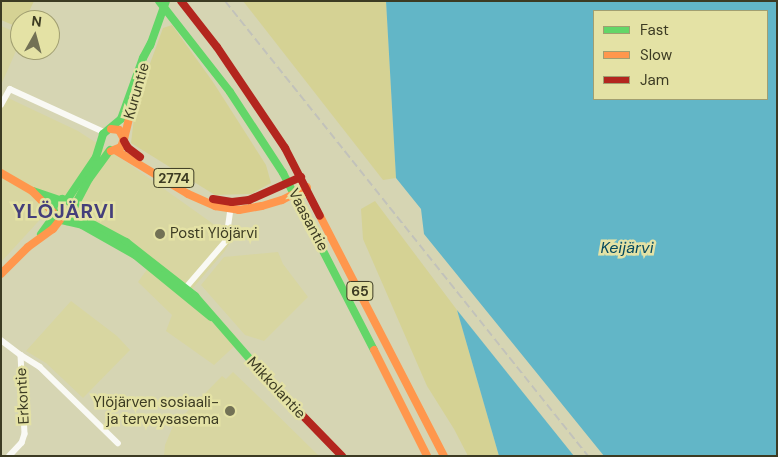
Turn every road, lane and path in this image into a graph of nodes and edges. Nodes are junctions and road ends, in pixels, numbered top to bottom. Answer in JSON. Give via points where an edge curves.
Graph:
{"nodes":[{"id":1,"x":160,"y":1,"type":"edge"},
{"id":2,"x":166,"y":1,"type":"edge"},
{"id":3,"x":181,"y":1,"type":"edge"},
{"id":4,"x":150,"y":43,"type":"junction"},
{"id":5,"x":1,"y":105,"type":"edge"},
{"id":6,"x":108,"y":130,"type":"junction"},
{"id":7,"x":124,"y":140,"type":"junction"},
{"id":8,"x":102,"y":142,"type":"junction"},
{"id":9,"x":113,"y":150,"type":"junction"},
{"id":10,"x":1,"y":173,"type":"edge"},
{"id":11,"x":302,"y":177,"type":"junction"},
{"id":12,"x":288,"y":184,"type":"junction"},
{"id":13,"x":307,"y":187,"type":"junction"},
{"id":14,"x":32,"y":191,"type":"junction"},
{"id":15,"x":294,"y":194,"type":"junction"},
{"id":16,"x":63,"y":200,"type":"junction"},
{"id":17,"x":231,"y":206,"type":"junction"},
{"id":18,"x":75,"y":209,"type":"junction"},
{"id":19,"x":59,"y":217,"type":"junction"},
{"id":20,"x":1,"y":274,"type":"edge"},
{"id":21,"x":184,"y":290,"type":"junction"},
{"id":22,"x":1,"y":340,"type":"edge"},
{"id":23,"x":21,"y":355,"type":"junction"},
{"id":24,"x":118,"y":443,"type":"dead end"},
{"id":25,"x":10,"y":456,"type":"edge"},
{"id":26,"x":342,"y":456,"type":"edge"},
{"id":27,"x":427,"y":456,"type":"edge"},
{"id":28,"x":444,"y":456,"type":"edge"}],
"edges":[{"from":1,"to":12,"type":"main road","name":"Vaasantie","number":"65","via":[[230,92]]},
{"from":2,"to":4,"type":"main road","name":"Kuruntie"},
{"from":3,"to":11,"type":"main road","name":"Vaasantie","number":"65","via":[[223,54]]},
{"from":4,"to":6,"type":"main road","name":"Kuruntie","via":[[124,113]]},
{"from":4,"to":7,"type":"main road","name":"Kuruntie"},
{"from":5,"to":6,"type":"street","via":[[10,89]]},
{"from":6,"to":7,"type":"main road","via":[[119,130]]},
{"from":6,"to":8,"type":"main road"},
{"from":7,"to":9,"type":"main road","via":[[121,147]]},
{"from":7,"to":17,"type":"main road","number":"2774","via":[[136,155],[201,195]]},
{"from":8,"to":9,"type":"main road"},
{"from":8,"to":16,"type":"main road","via":[[96,157]]},
{"from":9,"to":17,"type":"main road","number":"2774","via":[[203,202]]},
{"from":9,"to":18,"type":"main road","via":[[89,179]]},
{"from":10,"to":14,"type":"main road"},
{"from":11,"to":12,"type":"main road","number":"2774"},
{"from":11,"to":13,"type":"main road","name":"Vaasantie","number":"65"},
{"from":12,"to":15,"type":"main road","name":"Vaasantie","number":"65"},
{"from":12,"to":17,"type":"main road","number":"2774"},
{"from":13,"to":15,"type":"main road","number":"2774"},
{"from":13,"to":28,"type":"main road","name":"Vaasantie","number":"65"},
{"from":14,"to":16,"type":"main road"},
{"from":14,"to":19,"type":"main road"},
{"from":15,"to":17,"type":"main road","number":"2774","via":[[262,206]]},
{"from":15,"to":27,"type":"main road","name":"Vaasantie","number":"65"},
{"from":16,"to":18,"type":"main road","name":"Mikkolantie"},
{"from":16,"to":19,"type":"main road","via":[[54,205]]},
{"from":17,"to":21,"type":"street","via":[[226,240]]},
{"from":18,"to":19,"type":"main road"},
{"from":18,"to":21,"type":"main road","name":"Mikkolantie","via":[[85,220],[126,242]]},
{"from":19,"to":20,"type":"main road"},
{"from":19,"to":21,"type":"main road","name":"Mikkolantie","via":[[82,225],[123,247]]},
{"from":21,"to":26,"type":"main road","name":"Mikkolantie"},
{"from":22,"to":23,"type":"street","name":"Erkontie"},
{"from":23,"to":24,"type":"street","via":[[40,367]]},
{"from":23,"to":25,"type":"street","name":"Erkontie","via":[[25,434],[22,443]]}]}
